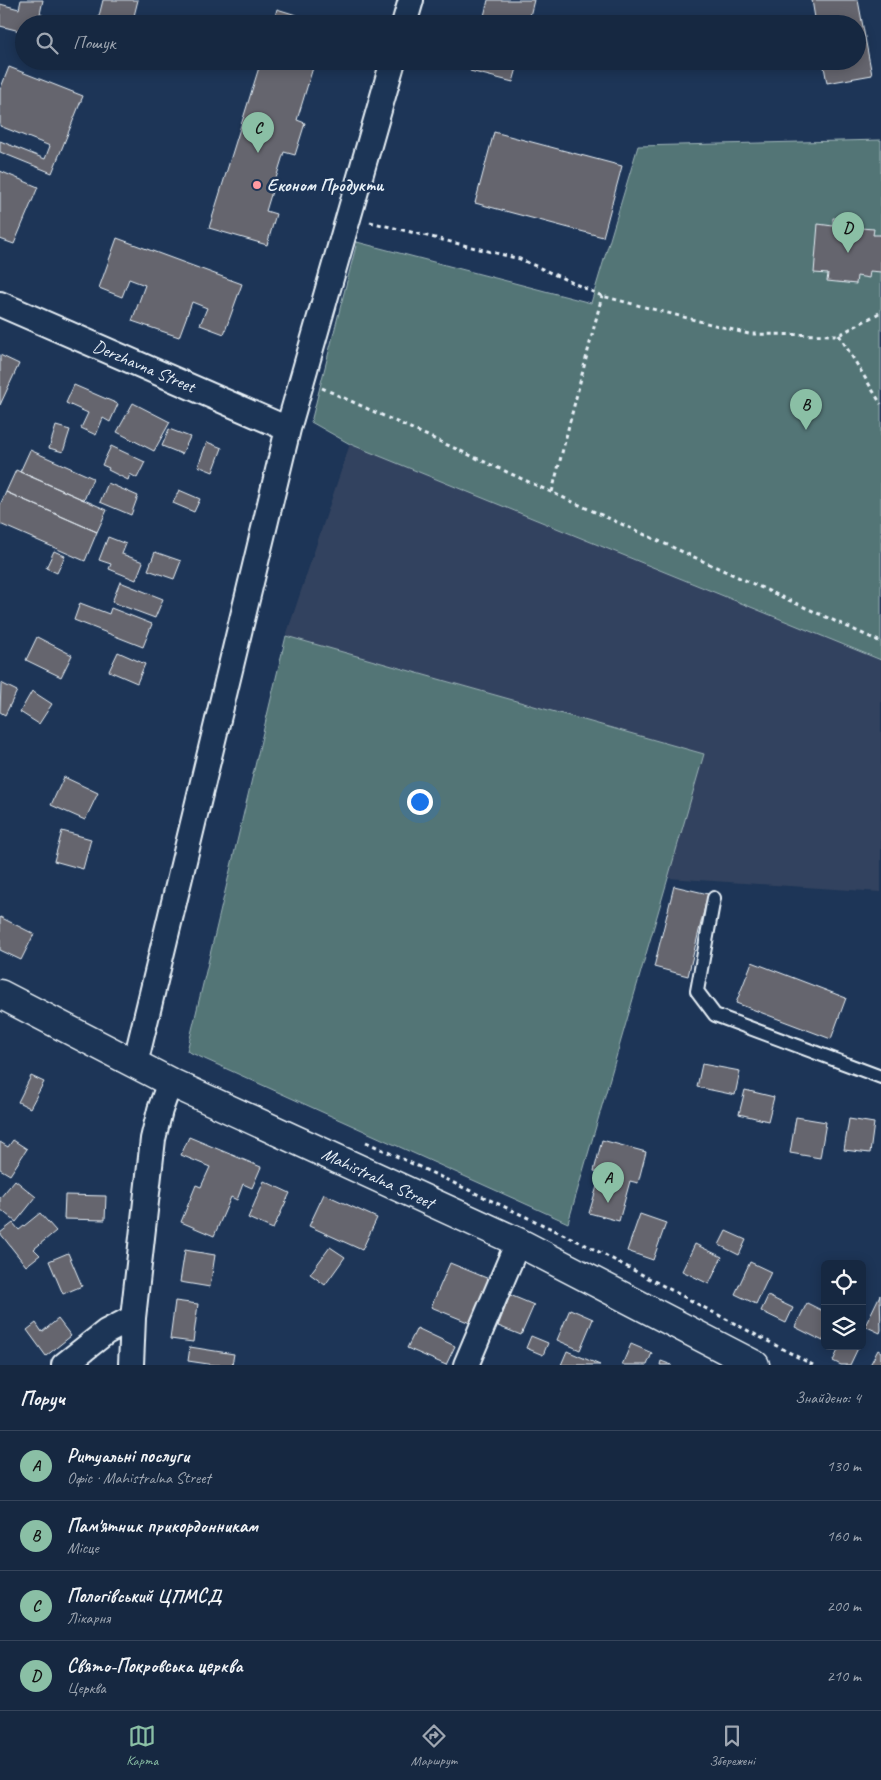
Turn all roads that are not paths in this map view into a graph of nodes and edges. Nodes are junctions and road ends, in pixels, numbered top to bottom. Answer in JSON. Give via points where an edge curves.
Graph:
{"nodes":[{"id":1,"x":411,"y":0,"type":"edge"},
{"id":2,"x":407,"y":15,"type":"edge"},
{"id":3,"x":390,"y":70,"type":"edge"},
{"id":4,"x":0,"y":304,"type":"edge"},
{"id":5,"x":288,"y":429,"type":"junction"},
{"id":6,"x":714,"y":898,"type":"dead end"},
{"id":7,"x":0,"y":994,"type":"edge"},
{"id":8,"x":135,"y":1064,"type":"junction"},
{"id":9,"x":881,"y":1077,"type":"edge"},
{"id":10,"x":170,"y":1082,"type":"junction"},
{"id":11,"x":518,"y":1242,"type":"junction"},
{"id":12,"x":133,"y":1318,"type":"junction"},
{"id":13,"x":64,"y":1365,"type":"edge"},
{"id":14,"x":131,"y":1365,"type":"edge"},
{"id":15,"x":466,"y":1365,"type":"edge"},
{"id":16,"x":755,"y":1365,"type":"edge"}],
"edges":[{"from":1,"to":2,"type":"street"},
{"from":3,"to":5,"type":"street"},
{"from":4,"to":5,"type":"street","name":"Derzhavna Street"},
{"from":5,"to":8,"type":"street"},
{"from":6,"to":9,"type":"lane","via":[[697,991],[715,1014]]},
{"from":7,"to":8,"type":"main road","name":"Mahistralna Street"},
{"from":8,"to":10,"type":"main road","name":"Mahistralna Street"},
{"from":10,"to":11,"type":"main road","name":"Mahistralna Street"},
{"from":10,"to":12,"type":"street","via":[[153,1139]]},
{"from":11,"to":15,"type":"street"},
{"from":11,"to":16,"type":"main road","name":"Mahistralna Street"},
{"from":12,"to":13,"type":"street","via":[[106,1332]]},
{"from":12,"to":14,"type":"street"}]}
